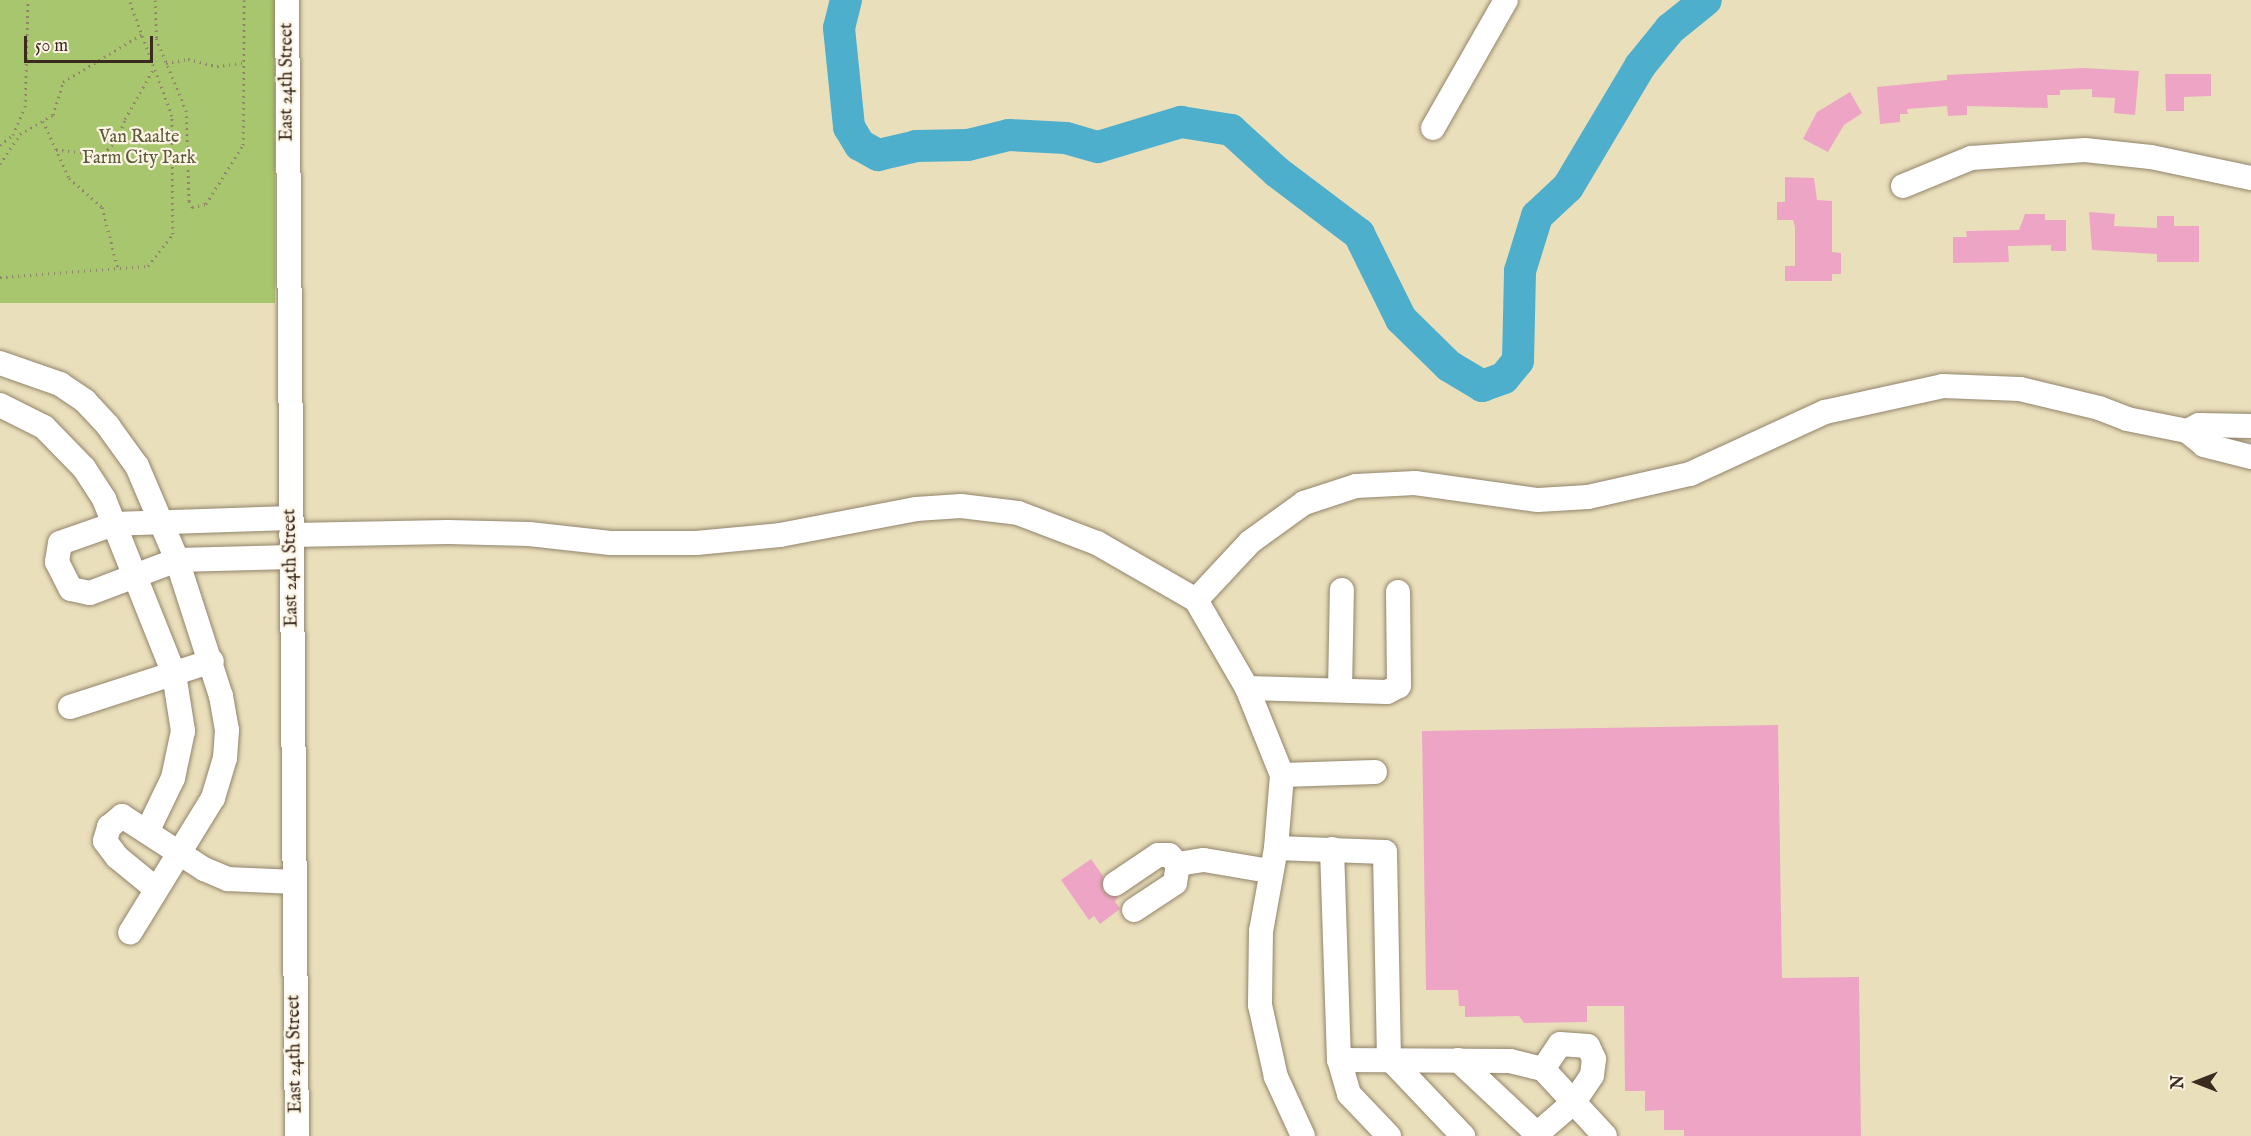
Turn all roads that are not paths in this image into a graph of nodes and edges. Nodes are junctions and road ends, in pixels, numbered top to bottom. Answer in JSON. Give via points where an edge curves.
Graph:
{"nodes":[{"id":1,"x":287,"y":0,"type":"edge"},
{"id":2,"x":1506,"y":0,"type":"edge"},
{"id":3,"x":1434,"y":128,"type":"dead end"},
{"id":4,"x":2251,"y":178,"type":"edge"},
{"id":5,"x":1903,"y":186,"type":"dead end"},
{"id":6,"x":0,"y":363,"type":"edge"},
{"id":7,"x":0,"y":405,"type":"edge"},
{"id":8,"x":2251,"y":426,"type":"edge"},
{"id":9,"x":2187,"y":431,"type":"junction"},
{"id":10,"x":2251,"y":457,"type":"edge"},
{"id":11,"x":160,"y":521,"type":"junction"},
{"id":12,"x":114,"y":524,"type":"junction"},
{"id":13,"x":291,"y":537,"type":"junction"},
{"id":14,"x":177,"y":560,"type":"junction"},
{"id":15,"x":136,"y":576,"type":"junction"},
{"id":16,"x":1342,"y":590,"type":"dead end"},
{"id":17,"x":1398,"y":592,"type":"dead end"},
{"id":18,"x":1196,"y":600,"type":"junction"},
{"id":19,"x":213,"y":661,"type":"junction"},
{"id":20,"x":174,"y":674,"type":"junction"},
{"id":21,"x":1247,"y":688,"type":"junction"},
{"id":22,"x":1340,"y":690,"type":"junction"},
{"id":23,"x":70,"y":706,"type":"dead end"},
{"id":24,"x":1375,"y":772,"type":"dead end"},
{"id":25,"x":1282,"y":775,"type":"junction"},
{"id":26,"x":148,"y":830,"type":"junction"},
{"id":27,"x":1332,"y":849,"type":"junction"},
{"id":28,"x":179,"y":852,"type":"junction"},
{"id":29,"x":1273,"y":859,"type":"junction"},
{"id":30,"x":1178,"y":864,"type":"junction"},
{"id":31,"x":295,"y":882,"type":"junction"},
{"id":32,"x":1114,"y":884,"type":"dead end"},
{"id":33,"x":156,"y":889,"type":"junction"},
{"id":34,"x":1134,"y":910,"type":"dead end"},
{"id":35,"x":130,"y":933,"type":"dead end"},
{"id":36,"x":1389,"y":1058,"type":"junction"},
{"id":37,"x":1339,"y":1060,"type":"junction"},
{"id":38,"x":1458,"y":1060,"type":"junction"},
{"id":39,"x":1543,"y":1069,"type":"junction"},
{"id":40,"x":1574,"y":1102,"type":"junction"},
{"id":41,"x":1537,"y":1135,"type":"edge"},
{"id":42,"x":297,"y":1136,"type":"edge"},
{"id":43,"x":1303,"y":1136,"type":"edge"},
{"id":44,"x":1389,"y":1136,"type":"edge"},
{"id":45,"x":1463,"y":1136,"type":"edge"},
{"id":46,"x":1605,"y":1136,"type":"edge"}],
"edges":[{"from":1,"to":13,"type":"street","name":"East 24th Street"},
{"from":2,"to":3,"type":"street"},
{"from":4,"to":5,"type":"street","via":[[2151,156],[2085,150],[1971,158]]},
{"from":6,"to":11,"type":"street","via":[[60,384],[85,401],[137,466]]},
{"from":7,"to":12,"type":"street","via":[[44,427],[64,443],[99,491]]},
{"from":8,"to":9,"type":"street","via":[[2199,424]]},
{"from":9,"to":10,"type":"street","via":[[2204,445]]},
{"from":9,"to":18,"type":"street","via":[[2020,389],[1943,386],[1825,412],[1690,474],[1588,497],[1538,500],[1416,483],[1356,486],[1304,503],[1250,542]]},
{"from":11,"to":12,"type":"street"},
{"from":11,"to":13,"type":"street"},
{"from":11,"to":14,"type":"street"},
{"from":12,"to":15,"type":"street"},
{"from":12,"to":15,"type":"street","via":[[60,543],[57,562],[71,589],[90,593]]},
{"from":13,"to":14,"type":"street"},
{"from":13,"to":18,"type":"street","via":[[448,532],[530,534],[611,543],[696,543],[780,535],[916,509],[961,506],[1018,513],[1097,543]]},
{"from":13,"to":31,"type":"street","name":"East 24th Street"},
{"from":14,"to":15,"type":"street"},
{"from":14,"to":19,"type":"street"},
{"from":15,"to":20,"type":"street"},
{"from":16,"to":22,"type":"street"},
{"from":17,"to":22,"type":"street","via":[[1399,686],[1388,692]]},
{"from":18,"to":21,"type":"street"},
{"from":19,"to":20,"type":"street"},
{"from":19,"to":28,"type":"street","via":[[227,730],[222,773],[213,798]]},
{"from":20,"to":23,"type":"street"},
{"from":20,"to":26,"type":"street","via":[[183,731],[173,778]]},
{"from":21,"to":22,"type":"street"},
{"from":21,"to":25,"type":"street"},
{"from":24,"to":25,"type":"street"},
{"from":25,"to":29,"type":"street"},
{"from":26,"to":28,"type":"street"},
{"from":26,"to":33,"type":"street","via":[[122,816],[109,827],[105,841],[117,858]]},
{"from":27,"to":29,"type":"street"},
{"from":27,"to":36,"type":"street","via":[[1386,852]]},
{"from":27,"to":37,"type":"street"},
{"from":28,"to":31,"type":"street","via":[[228,879]]},
{"from":28,"to":33,"type":"street"},
{"from":29,"to":30,"type":"street"},
{"from":29,"to":43,"type":"street","via":[[1258,967],[1260,1005],[1276,1077]]},
{"from":30,"to":32,"type":"street","via":[[1168,855],[1158,855]]},
{"from":30,"to":34,"type":"street","via":[[1175,883]]},
{"from":31,"to":42,"type":"street","name":"East 24th Street"},
{"from":33,"to":35,"type":"street"},
{"from":36,"to":37,"type":"street"},
{"from":36,"to":38,"type":"street"},
{"from":36,"to":45,"type":"street"},
{"from":37,"to":44,"type":"street","via":[[1349,1094]]},
{"from":38,"to":39,"type":"street","via":[[1510,1061]]},
{"from":38,"to":41,"type":"street"},
{"from":39,"to":40,"type":"street"},
{"from":39,"to":40,"type":"street","via":[[1560,1044],[1588,1046],[1594,1059],[1592,1075]]},
{"from":40,"to":41,"type":"street"},
{"from":40,"to":46,"type":"street"}]}
